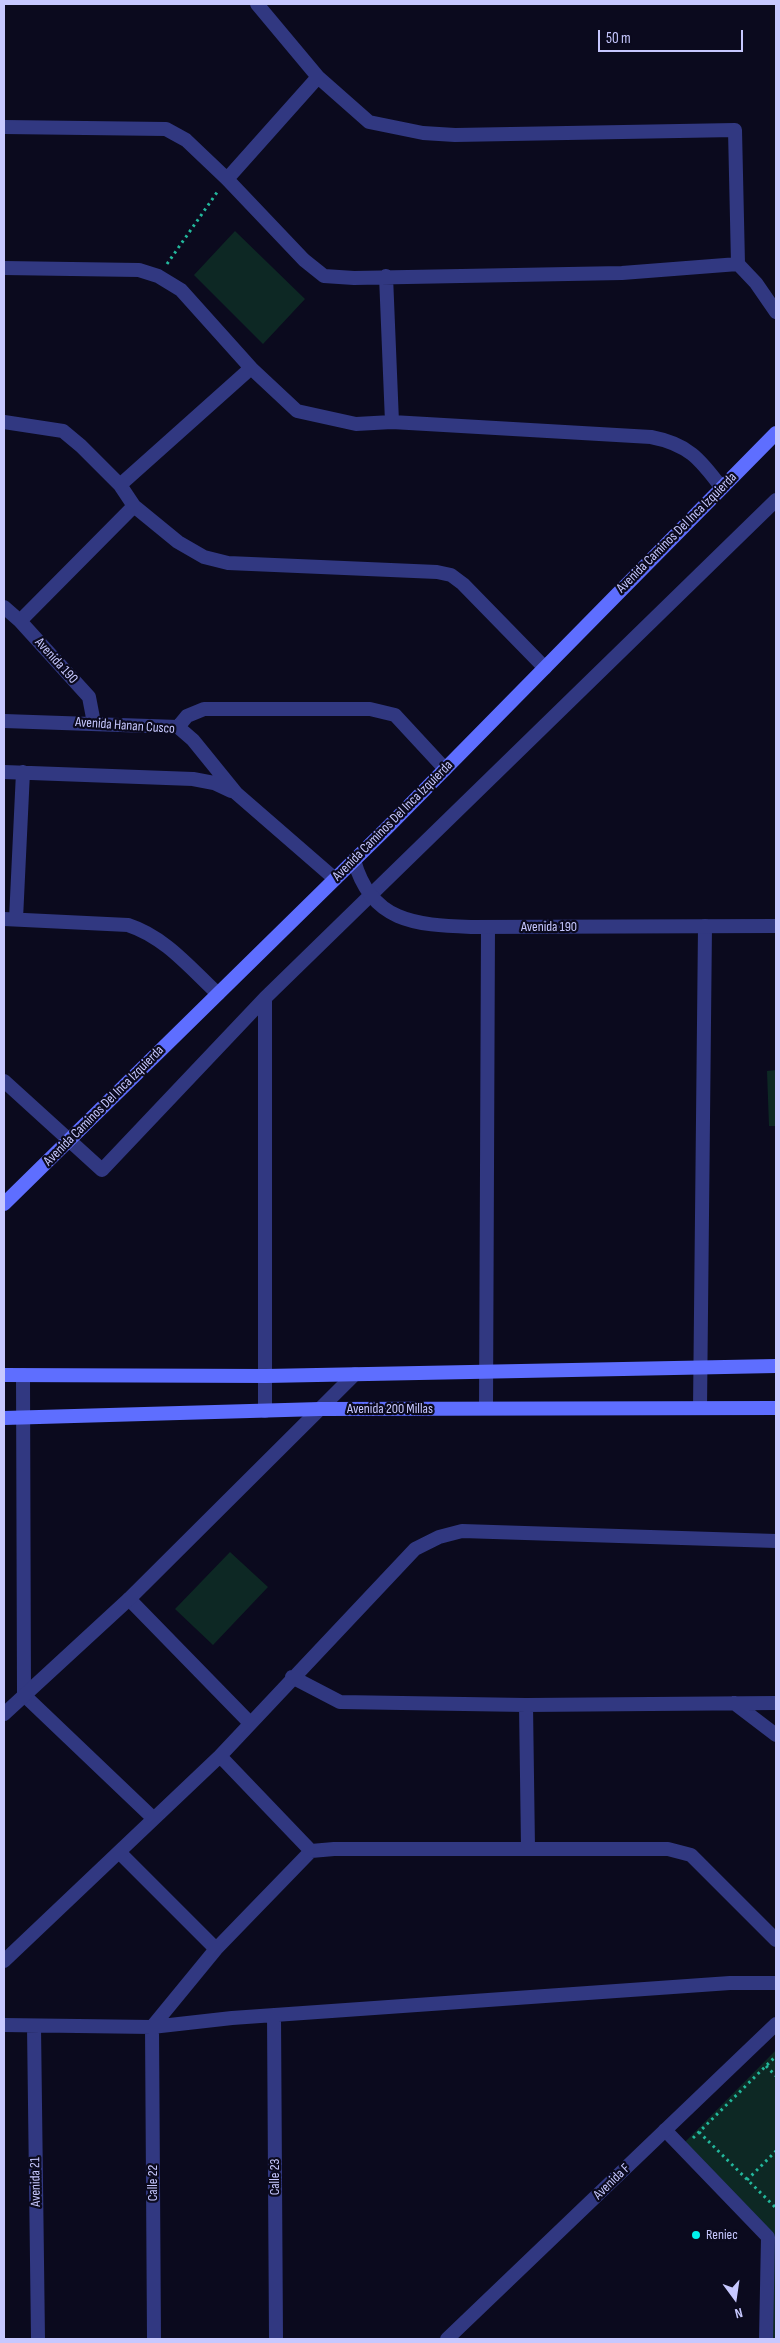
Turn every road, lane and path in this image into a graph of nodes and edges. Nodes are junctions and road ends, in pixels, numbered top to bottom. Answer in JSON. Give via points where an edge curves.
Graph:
{"nodes":[{"id":1,"x":258,"y":4,"type":"edge"},
{"id":2,"x":318,"y":77,"type":"junction"},
{"id":3,"x":4,"y":127,"type":"edge"},
{"id":4,"x":227,"y":179,"type":"junction"},
{"id":5,"x":738,"y":264,"type":"junction"},
{"id":6,"x":4,"y":268,"type":"edge"},
{"id":7,"x":158,"y":276,"type":"junction"},
{"id":8,"x":386,"y":276,"type":"junction"},
{"id":9,"x":776,"y":312,"type":"edge"},
{"id":10,"x":251,"y":368,"type":"junction"},
{"id":11,"x":4,"y":422,"type":"edge"},
{"id":12,"x":392,"y":422,"type":"junction"},
{"id":13,"x":776,"y":433,"type":"edge"},
{"id":14,"x":120,"y":485,"type":"junction"},
{"id":15,"x":721,"y":487,"type":"junction"},
{"id":16,"x":776,"y":500,"type":"edge"},
{"id":17,"x":134,"y":506,"type":"junction"},
{"id":18,"x":4,"y":607,"type":"edge"},
{"id":19,"x":20,"y":621,"type":"junction"},
{"id":20,"x":545,"y":668,"type":"junction"},
{"id":21,"x":4,"y":721,"type":"edge"},
{"id":22,"x":94,"y":723,"type":"junction"},
{"id":23,"x":178,"y":728,"type":"junction"},
{"id":24,"x":446,"y":769,"type":"junction"},
{"id":25,"x":4,"y":772,"type":"edge"},
{"id":26,"x":23,"y":772,"type":"junction"},
{"id":27,"x":236,"y":794,"type":"junction"},
{"id":28,"x":354,"y":860,"type":"junction"},
{"id":29,"x":335,"y":879,"type":"junction"},
{"id":30,"x":370,"y":898,"type":"junction"},
{"id":31,"x":10,"y":919,"type":"edge"},
{"id":32,"x":705,"y":926,"type":"junction"},
{"id":33,"x":776,"y":926,"type":"edge"},
{"id":34,"x":488,"y":927,"type":"junction"},
{"id":35,"x":218,"y":994,"type":"junction"},
{"id":36,"x":265,"y":998,"type":"junction"},
{"id":37,"x":4,"y":1081,"type":"edge"},
{"id":38,"x":70,"y":1139,"type":"junction"},
{"id":39,"x":4,"y":1204,"type":"edge"},
{"id":40,"x":776,"y":1366,"type":"edge"},
{"id":41,"x":700,"y":1367,"type":"junction"},
{"id":42,"x":486,"y":1370,"type":"junction"},
{"id":43,"x":355,"y":1374,"type":"junction"},
{"id":44,"x":4,"y":1375,"type":"edge"},
{"id":45,"x":24,"y":1375,"type":"junction"},
{"id":46,"x":266,"y":1376,"type":"junction"},
{"id":47,"x":486,"y":1408,"type":"junction"},
{"id":48,"x":700,"y":1408,"type":"junction"},
{"id":49,"x":776,"y":1408,"type":"edge"},
{"id":50,"x":320,"y":1409,"type":"junction"},
{"id":51,"x":265,"y":1411,"type":"junction"},
{"id":52,"x":24,"y":1417,"type":"junction"},
{"id":53,"x":4,"y":1418,"type":"edge"},
{"id":54,"x":776,"y":1541,"type":"edge"},
{"id":55,"x":129,"y":1599,"type":"junction"},
{"id":56,"x":292,"y":1677,"type":"junction"},
{"id":57,"x":24,"y":1695,"type":"junction"},
{"id":58,"x":734,"y":1703,"type":"junction"},
{"id":59,"x":776,"y":1703,"type":"edge"},
{"id":60,"x":526,"y":1705,"type":"junction"},
{"id":61,"x":4,"y":1714,"type":"edge"},
{"id":62,"x":250,"y":1723,"type":"junction"},
{"id":63,"x":776,"y":1735,"type":"edge"},
{"id":64,"x":220,"y":1756,"type":"junction"},
{"id":65,"x":153,"y":1818,"type":"junction"},
{"id":66,"x":528,"y":1848,"type":"junction"},
{"id":67,"x":311,"y":1851,"type":"junction"},
{"id":68,"x":119,"y":1852,"type":"junction"},
{"id":69,"x":776,"y":1940,"type":"edge"},
{"id":70,"x":216,"y":1949,"type":"junction"},
{"id":71,"x":4,"y":1961,"type":"edge"},
{"id":72,"x":776,"y":1983,"type":"edge"},
{"id":73,"x":274,"y":2015,"type":"junction"},
{"id":74,"x":776,"y":2024,"type":"edge"},
{"id":75,"x":4,"y":2025,"type":"edge"},
{"id":76,"x":34,"y":2026,"type":"junction"},
{"id":77,"x":152,"y":2027,"type":"junction"},
{"id":78,"x":776,"y":2056,"type":"edge"},
{"id":79,"x":766,"y":2066,"type":"junction"},
{"id":80,"x":776,"y":2076,"type":"edge"},
{"id":81,"x":666,"y":2130,"type":"junction"},
{"id":82,"x":699,"y":2132,"type":"junction"},
{"id":83,"x":683,"y":2148,"type":"junction"},
{"id":84,"x":776,"y":2150,"type":"edge"},
{"id":85,"x":747,"y":2180,"type":"junction"},
{"id":86,"x":776,"y":2208,"type":"edge"},
{"id":87,"x":38,"y":2339,"type":"edge"},
{"id":88,"x":154,"y":2339,"type":"edge"},
{"id":89,"x":276,"y":2339,"type":"edge"},
{"id":90,"x":447,"y":2339,"type":"edge"},
{"id":91,"x":766,"y":2339,"type":"edge"}],
"edges":[{"from":1,"to":2,"type":"street"},
{"from":2,"to":4,"type":"street"},
{"from":2,"to":5,"type":"street","via":[[369,122],[423,133],[735,130]]},
{"from":3,"to":4,"type":"street","via":[[166,129],[186,140]]},
{"from":4,"to":7,"type":"path"},
{"from":4,"to":8,"type":"street","via":[[304,260],[324,276]]},
{"from":5,"to":8,"type":"street","via":[[622,274]]},
{"from":5,"to":9,"type":"street"},
{"from":6,"to":7,"type":"street","via":[[139,270]]},
{"from":7,"to":10,"type":"street","via":[[181,290]]},
{"from":8,"to":12,"type":"street"},
{"from":10,"to":12,"type":"street","via":[[297,411],[356,424]]},
{"from":10,"to":14,"type":"street"},
{"from":11,"to":14,"type":"street","via":[[63,431]]},
{"from":12,"to":15,"type":"street","via":[[651,437],[671,441],[702,462]]},
{"from":13,"to":15,"type":"main road","name":"Avenida Caminos Del Inca Izquierda"},
{"from":14,"to":17,"type":"street"},
{"from":15,"to":20,"type":"main road","name":"Avenida Caminos Del Inca Izquierda"},
{"from":16,"to":30,"type":"street"},
{"from":17,"to":19,"type":"street"},
{"from":17,"to":20,"type":"street","via":[[178,542],[204,557],[228,563],[451,575]]},
{"from":18,"to":19,"type":"street","name":"Avenida 190"},
{"from":19,"to":22,"type":"street","name":"Avenida 190","via":[[89,697]]},
{"from":20,"to":24,"type":"main road","name":"Avenida Caminos Del Inca Izquierda"},
{"from":21,"to":22,"type":"street","name":"Avenida Hanan Cusco"},
{"from":22,"to":23,"type":"street","name":"Avenida Hanan Cusco"},
{"from":23,"to":24,"type":"street","via":[[187,716],[204,709],[370,709],[395,716]]},
{"from":23,"to":27,"type":"street","name":"Avenida Hanan Cusco","via":[[193,740]]},
{"from":24,"to":28,"type":"main road","name":"Avenida Caminos Del Inca Izquierda"},
{"from":25,"to":26,"type":"street"},
{"from":26,"to":27,"type":"street","via":[[193,779],[214,783]]},
{"from":26,"to":31,"type":"street"},
{"from":27,"to":29,"type":"street","name":"Avenida Hanan Cusco"},
{"from":28,"to":29,"type":"main road","name":"Avenida Caminos Del Inca Izquierda"},
{"from":28,"to":30,"type":"street","name":"Avenida 190","via":[[360,881]]},
{"from":29,"to":35,"type":"main road","name":"Avenida Caminos Del Inca Izquierda"},
{"from":30,"to":34,"type":"street","name":"Avenida 190","via":[[407,920]]},
{"from":30,"to":36,"type":"street"},
{"from":31,"to":35,"type":"street","via":[[128,925],[146,931],[162,941]]},
{"from":32,"to":33,"type":"street","name":"Avenida 190"},
{"from":32,"to":34,"type":"street","name":"Avenida 190"},
{"from":32,"to":41,"type":"street"},
{"from":34,"to":42,"type":"street"},
{"from":35,"to":38,"type":"main road","name":"Avenida Caminos Del Inca Izquierda"},
{"from":36,"to":38,"type":"street","via":[[102,1170]]},
{"from":36,"to":46,"type":"street"},
{"from":37,"to":38,"type":"street"},
{"from":38,"to":39,"type":"main road","name":"Avenida Caminos Del Inca Izquierda"},
{"from":40,"to":41,"type":"main road"},
{"from":41,"to":42,"type":"main road"},
{"from":41,"to":48,"type":"street"},
{"from":42,"to":43,"type":"main road"},
{"from":42,"to":47,"type":"street"},
{"from":43,"to":46,"type":"main road"},
{"from":43,"to":50,"type":"street"},
{"from":44,"to":45,"type":"main road"},
{"from":45,"to":46,"type":"main road"},
{"from":45,"to":52,"type":"street"},
{"from":46,"to":51,"type":"street"},
{"from":47,"to":48,"type":"main road","name":"Avenida 200 Millas"},
{"from":47,"to":50,"type":"main road","name":"Avenida 200 Millas"},
{"from":48,"to":49,"type":"main road","name":"Avenida 200 Millas"},
{"from":50,"to":51,"type":"main road","name":"Avenida 200 Millas"},
{"from":50,"to":55,"type":"street"},
{"from":51,"to":52,"type":"main road","name":"Avenida 200 Millas"},
{"from":52,"to":53,"type":"main road","name":"Avenida 200 Millas"},
{"from":52,"to":57,"type":"street"},
{"from":54,"to":56,"type":"street","via":[[462,1531],[439,1537],[415,1549]]},
{"from":55,"to":57,"type":"street"},
{"from":55,"to":62,"type":"street"},
{"from":56,"to":60,"type":"street","via":[[340,1702]]},
{"from":56,"to":62,"type":"street"},
{"from":57,"to":61,"type":"street"},
{"from":57,"to":65,"type":"street"},
{"from":58,"to":59,"type":"street"},
{"from":58,"to":60,"type":"street"},
{"from":58,"to":63,"type":"street"},
{"from":60,"to":66,"type":"street"},
{"from":62,"to":64,"type":"street"},
{"from":64,"to":65,"type":"street"},
{"from":64,"to":67,"type":"street"},
{"from":65,"to":68,"type":"street"},
{"from":66,"to":67,"type":"street"},
{"from":66,"to":69,"type":"street","via":[[668,1849],[692,1855]]},
{"from":67,"to":70,"type":"street"},
{"from":68,"to":70,"type":"street"},
{"from":68,"to":71,"type":"street"},
{"from":70,"to":77,"type":"street"},
{"from":72,"to":73,"type":"street","via":[[730,1983]]},
{"from":73,"to":77,"type":"street"},
{"from":73,"to":89,"type":"street","name":"Calle 23"},
{"from":74,"to":81,"type":"street","name":"Avenida F"},
{"from":75,"to":76,"type":"street"},
{"from":76,"to":77,"type":"street"},
{"from":76,"to":87,"type":"street","name":"Avenida 21"},
{"from":77,"to":88,"type":"street","name":"Calle 22"},
{"from":78,"to":79,"type":"path"},
{"from":79,"to":80,"type":"path"},
{"from":79,"to":82,"type":"path"},
{"from":81,"to":83,"type":"street"},
{"from":81,"to":90,"type":"street","name":"Avenida F"},
{"from":82,"to":83,"type":"path"},
{"from":82,"to":85,"type":"path"},
{"from":83,"to":91,"type":"street","via":[[768,2237]]},
{"from":84,"to":85,"type":"path"},
{"from":85,"to":86,"type":"path"}]}
